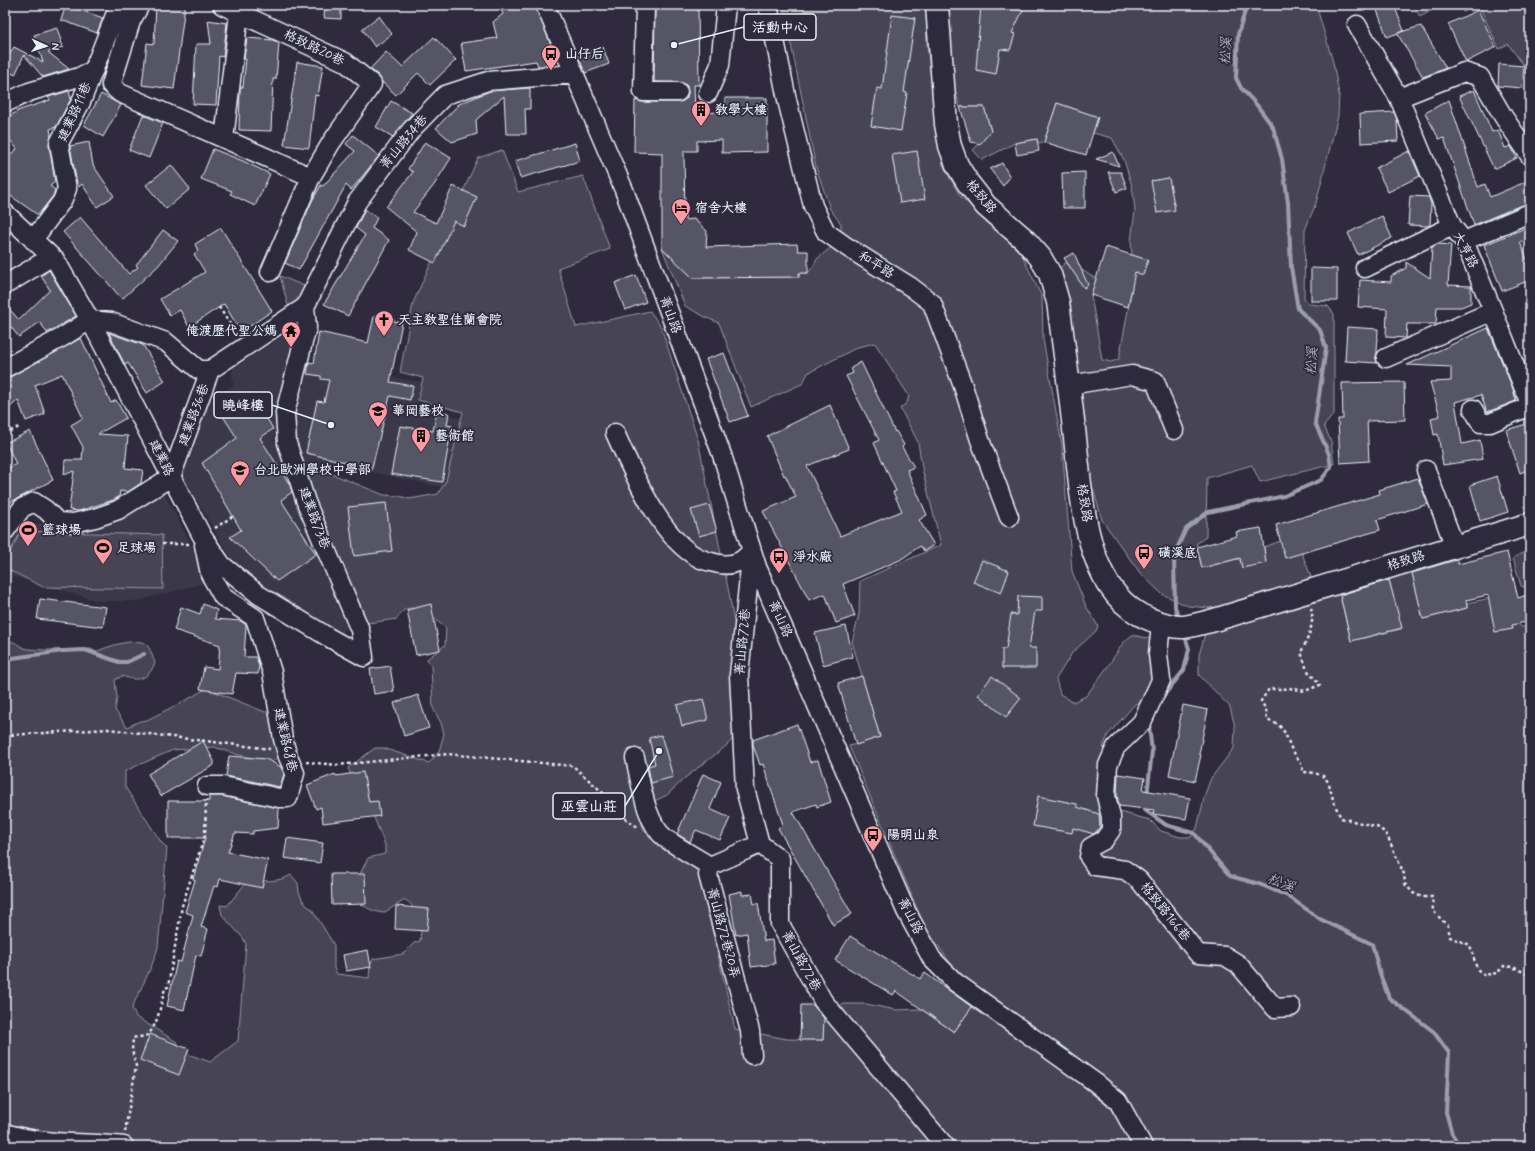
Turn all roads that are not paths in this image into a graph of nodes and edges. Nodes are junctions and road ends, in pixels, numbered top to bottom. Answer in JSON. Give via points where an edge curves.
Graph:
{"nodes":[{"id":1,"x":119,"y":5,"type":"edge"},
{"id":2,"x":140,"y":5,"type":"edge"},
{"id":3,"x":222,"y":5,"type":"edge"},
{"id":4,"x":545,"y":5,"type":"edge"},
{"id":5,"x":645,"y":5,"type":"edge"},
{"id":6,"x":726,"y":5,"type":"edge"},
{"id":7,"x":768,"y":5,"type":"edge"},
{"id":8,"x":937,"y":5,"type":"edge"},
{"id":9,"x":239,"y":13,"type":"junction"},
{"id":10,"x":1357,"y":25,"type":"dead end"},
{"id":11,"x":94,"y":70,"type":"junction"},
{"id":12,"x":574,"y":74,"type":"junction"},
{"id":13,"x":678,"y":92,"type":"dead end"},
{"id":14,"x":708,"y":93,"type":"dead end"},
{"id":15,"x":1399,"y":98,"type":"junction"},
{"id":16,"x":5,"y":103,"type":"edge"},
{"id":17,"x":224,"y":139,"type":"junction"},
{"id":18,"x":1530,"y":156,"type":"edge"},
{"id":19,"x":311,"y":177,"type":"junction"},
{"id":20,"x":5,"y":213,"type":"edge"},
{"id":21,"x":1530,"y":213,"type":"edge"},
{"id":22,"x":1452,"y":226,"type":"junction"},
{"id":23,"x":33,"y":240,"type":"junction"},
{"id":24,"x":1464,"y":242,"type":"junction"},
{"id":25,"x":51,"y":257,"type":"junction"},
{"id":26,"x":1365,"y":268,"type":"dead end"},
{"id":27,"x":270,"y":272,"type":"dead end"},
{"id":28,"x":5,"y":286,"type":"edge"},
{"id":29,"x":305,"y":307,"type":"junction"},
{"id":30,"x":1493,"y":311,"type":"junction"},
{"id":31,"x":90,"y":320,"type":"junction"},
{"id":32,"x":1386,"y":358,"type":"dead end"},
{"id":33,"x":5,"y":368,"type":"edge"},
{"id":34,"x":210,"y":370,"type":"junction"},
{"id":35,"x":1069,"y":385,"type":"junction"},
{"id":36,"x":1530,"y":405,"type":"edge"},
{"id":37,"x":1473,"y":409,"type":"dead end"},
{"id":38,"x":1174,"y":430,"type":"dead end"},
{"id":39,"x":615,"y":433,"type":"dead end"},
{"id":40,"x":1426,"y":470,"type":"dead end"},
{"id":41,"x":171,"y":477,"type":"junction"},
{"id":42,"x":1009,"y":517,"type":"dead end"},
{"id":43,"x":1530,"y":524,"type":"edge"},
{"id":44,"x":5,"y":531,"type":"edge"},
{"id":45,"x":196,"y":540,"type":"junction"},
{"id":46,"x":1455,"y":547,"type":"junction"},
{"id":47,"x":752,"y":551,"type":"junction"},
{"id":48,"x":1161,"y":624,"type":"junction"},
{"id":49,"x":364,"y":657,"type":"joint"},
{"id":50,"x":635,"y":758,"type":"dead end"},
{"id":51,"x":207,"y":786,"type":"road end"},
{"id":52,"x":760,"y":844,"type":"junction"},
{"id":53,"x":710,"y":866,"type":"junction"},
{"id":54,"x":1291,"y":1007,"type":"dead end"},
{"id":55,"x":752,"y":1055,"type":"dead end"},
{"id":56,"x":5,"y":1133,"type":"edge"},
{"id":57,"x":123,"y":1146,"type":"edge"},
{"id":58,"x":945,"y":1146,"type":"edge"},
{"id":59,"x":1142,"y":1146,"type":"edge"}],
"edges":[{"from":1,"to":11,"type":"street","name":"建業路11巷"},
{"from":2,"to":17,"type":"street","via":[[131,21],[111,85],[120,93]]},
{"from":3,"to":9,"type":"street","name":"格致路20巷"},
{"from":4,"to":12,"type":"street","name":"菁山路"},
{"from":5,"to":13,"type":"street","via":[[643,92]]},
{"from":6,"to":14,"type":"street","via":[[720,65]]},
{"from":7,"to":42,"type":"street","name":"和平路","via":[[787,100],[813,206],[826,232],[932,303]]},
{"from":8,"to":35,"type":"main road","name":"格致路","via":[[950,146],[961,171],[986,206],[1024,239],[1040,257],[1050,274],[1058,302]]},
{"from":9,"to":17,"type":"street"},
{"from":9,"to":19,"type":"street","name":"格致路20巷","via":[[345,62],[372,84]]},
{"from":10,"to":15,"type":"street","name":"大亨路"},
{"from":11,"to":16,"type":"street","name":"建業路11巷"},
{"from":11,"to":23,"type":"street","name":"建業路11巷","via":[[81,102],[59,143],[66,189],[62,201]]},
{"from":12,"to":29,"type":"street","name":"菁山路34巷","via":[[488,81],[445,95],[411,130],[357,202]]},
{"from":12,"to":47,"type":"street","name":"菁山路","via":[[632,212],[722,455]]},
{"from":15,"to":18,"type":"street","via":[[1464,72],[1480,76]]},
{"from":15,"to":22,"type":"street","name":"大亨路"},
{"from":17,"to":19,"type":"street"},
{"from":19,"to":27,"type":"street","name":"格致路20巷"},
{"from":20,"to":23,"type":"street","name":"建業路"},
{"from":21,"to":24,"type":"street"},
{"from":22,"to":24,"type":"street","name":"大亨路"},
{"from":22,"to":26,"type":"street"},
{"from":23,"to":25,"type":"street","name":"建業路"},
{"from":24,"to":30,"type":"street","name":"大亨路"},
{"from":25,"to":28,"type":"street"},
{"from":25,"to":31,"type":"street","name":"建業路","via":[[56,261]]},
{"from":29,"to":34,"type":"street"},
{"from":29,"to":49,"type":"street","name":"建業路73巷","via":[[307,327],[285,413],[287,443],[306,502],[360,630]]},
{"from":30,"to":32,"type":"street"},
{"from":30,"to":36,"type":"street","name":"大亨路"},
{"from":31,"to":33,"type":"street"},
{"from":31,"to":34,"type":"street","via":[[111,322],[166,342],[200,370]]},
{"from":31,"to":41,"type":"street","name":"建業路"},
{"from":34,"to":41,"type":"street","name":"建業路36巷"},
{"from":35,"to":38,"type":"street","via":[[1132,375],[1155,381]]},
{"from":35,"to":48,"type":"main road","name":"格致路","via":[[1084,512],[1104,577],[1118,599],[1136,614]]},
{"from":36,"to":37,"type":"street","via":[[1490,423],[1481,424]]},
{"from":39,"to":47,"type":"street","via":[[648,500],[683,547],[699,558],[722,566],[741,561]]},
{"from":40,"to":46,"type":"street"},
{"from":41,"to":44,"type":"street","via":[[118,510],[73,523],[58,522],[34,502],[22,508]]},
{"from":41,"to":45,"type":"street","name":"建業路"},
{"from":43,"to":46,"type":"main road","name":"格致路"},
{"from":45,"to":49,"type":"street","name":"建業路","via":[[259,595]]},
{"from":45,"to":51,"type":"street","name":"建業路68巷","via":[[223,597],[255,618],[272,672],[283,740],[295,773],[288,798],[223,786]]},
{"from":46,"to":48,"type":"main road","name":"格致路","via":[[1211,621],[1183,627]]},
{"from":47,"to":52,"type":"street","name":"菁山路72巷","via":[[739,675],[745,789]]},
{"from":47,"to":59,"type":"street","name":"菁山路","via":[[906,911],[932,959],[955,982],[1096,1082],[1118,1101]]},
{"from":48,"to":54,"type":"street","name":"格致路166巷","via":[[1158,654],[1161,680],[1142,722],[1116,747],[1108,765],[1106,796],[1111,830],[1104,840],[1091,847],[1089,857],[1095,866],[1125,870],[1138,880],[1198,954],[1225,956],[1238,964],[1275,1008]]},
{"from":50,"to":53,"type":"street","via":[[650,817],[656,827],[664,837]]},
{"from":52,"to":53,"type":"street"},
{"from":52,"to":58,"type":"street","name":"菁山路72巷","via":[[780,859],[780,924],[823,1001]]},
{"from":53,"to":55,"type":"street","name":"菁山路72巷20弄","via":[[708,875],[750,1031]]},
{"from":56,"to":57,"type":"street","via":[[59,1143]]}]}
